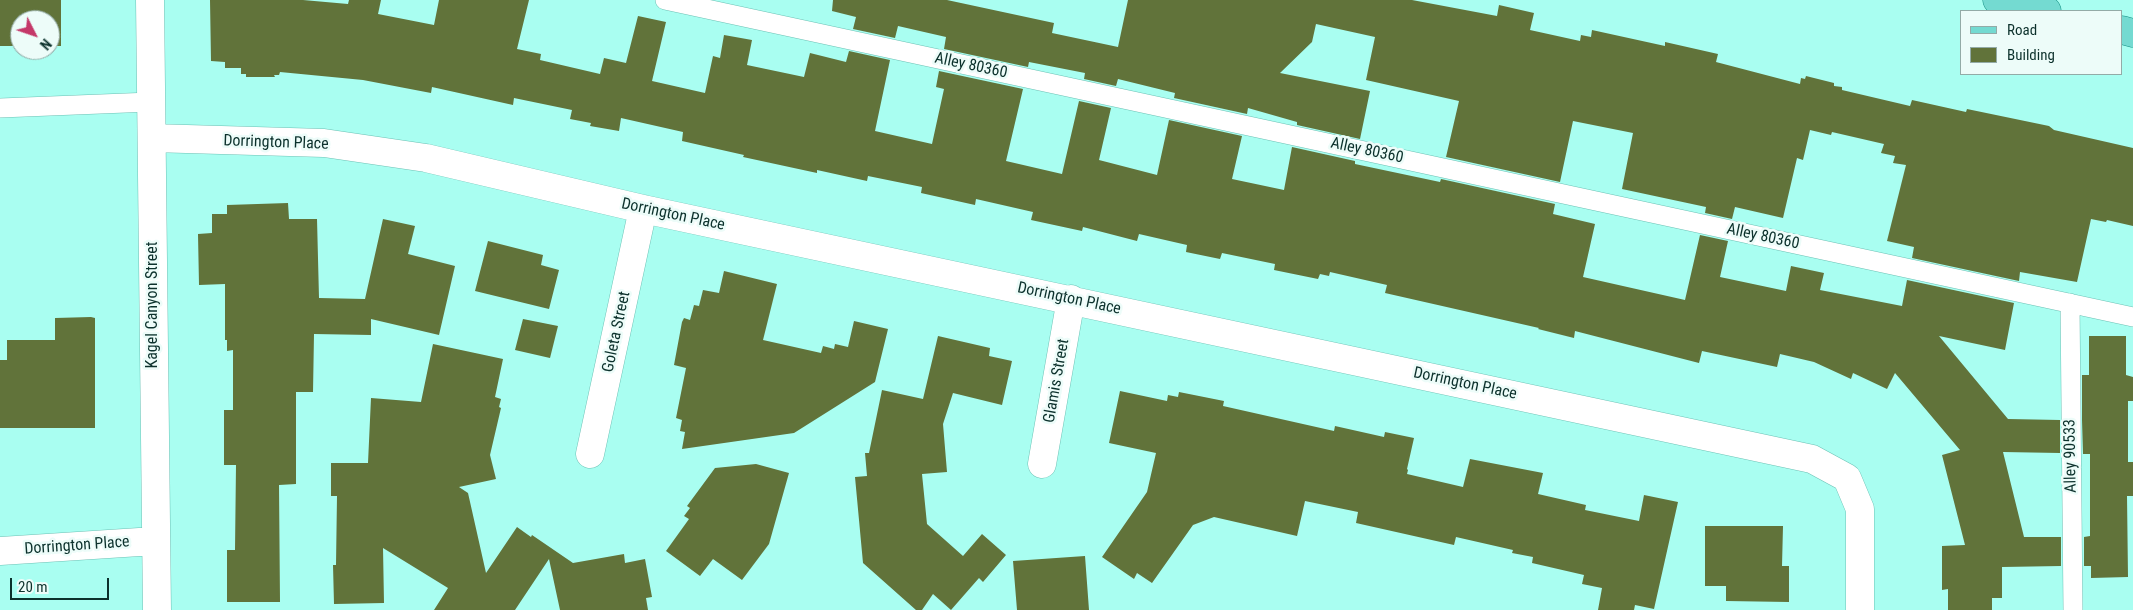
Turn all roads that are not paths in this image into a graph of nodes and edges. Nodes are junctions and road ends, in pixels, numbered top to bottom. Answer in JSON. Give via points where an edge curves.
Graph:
{"nodes":[{"id":1,"x":150,"y":0,"type":"edge"},
{"id":2,"x":665,"y":0,"type":"edge"},
{"id":3,"x":1996,"y":0,"type":"edge"},
{"id":4,"x":2042,"y":10,"type":"edge"},
{"id":5,"x":151,"y":102,"type":"junction"},
{"id":6,"x":0,"y":108,"type":"edge"},
{"id":7,"x":152,"y":138,"type":"junction"},
{"id":8,"x":643,"y":209,"type":"junction"},
{"id":9,"x":1071,"y":299,"type":"junction"},
{"id":10,"x":2070,"y":303,"type":"junction"},
{"id":11,"x":2133,"y":317,"type":"edge"},
{"id":12,"x":590,"y":454,"type":"dead end"},
{"id":13,"x":1042,"y":464,"type":"dead end"},
{"id":14,"x":155,"y":541,"type":"junction"},
{"id":15,"x":0,"y":551,"type":"edge"},
{"id":16,"x":157,"y":610,"type":"edge"},
{"id":17,"x":1860,"y":610,"type":"edge"},
{"id":18,"x":2073,"y":610,"type":"edge"}],
"edges":[{"from":1,"to":5,"type":"street","name":"Kagel Canyon Street"},
{"from":2,"to":10,"type":"lane","name":"Alley 80360"},
{"from":3,"to":4,"type":"main road"},
{"from":5,"to":6,"type":"lane"},
{"from":5,"to":7,"type":"street","name":"Kagel Canyon Street"},
{"from":7,"to":8,"type":"street","name":"Dorrington Place","via":[[324,143],[426,158]]},
{"from":7,"to":14,"type":"street","name":"Kagel Canyon Street"},
{"from":8,"to":9,"type":"street","name":"Dorrington Place"},
{"from":8,"to":12,"type":"street","name":"Goleta Street"},
{"from":9,"to":13,"type":"street","name":"Glamis Street"},
{"from":9,"to":17,"type":"street","name":"Dorrington Place","via":[[1812,459],[1847,478],[1860,509]]},
{"from":10,"to":11,"type":"lane","name":"Alley 80360"},
{"from":10,"to":18,"type":"lane","name":"Alley 90533"},
{"from":14,"to":15,"type":"street","name":"Dorrington Place"},
{"from":14,"to":16,"type":"street","name":"Kagel Canyon Street"}]}
